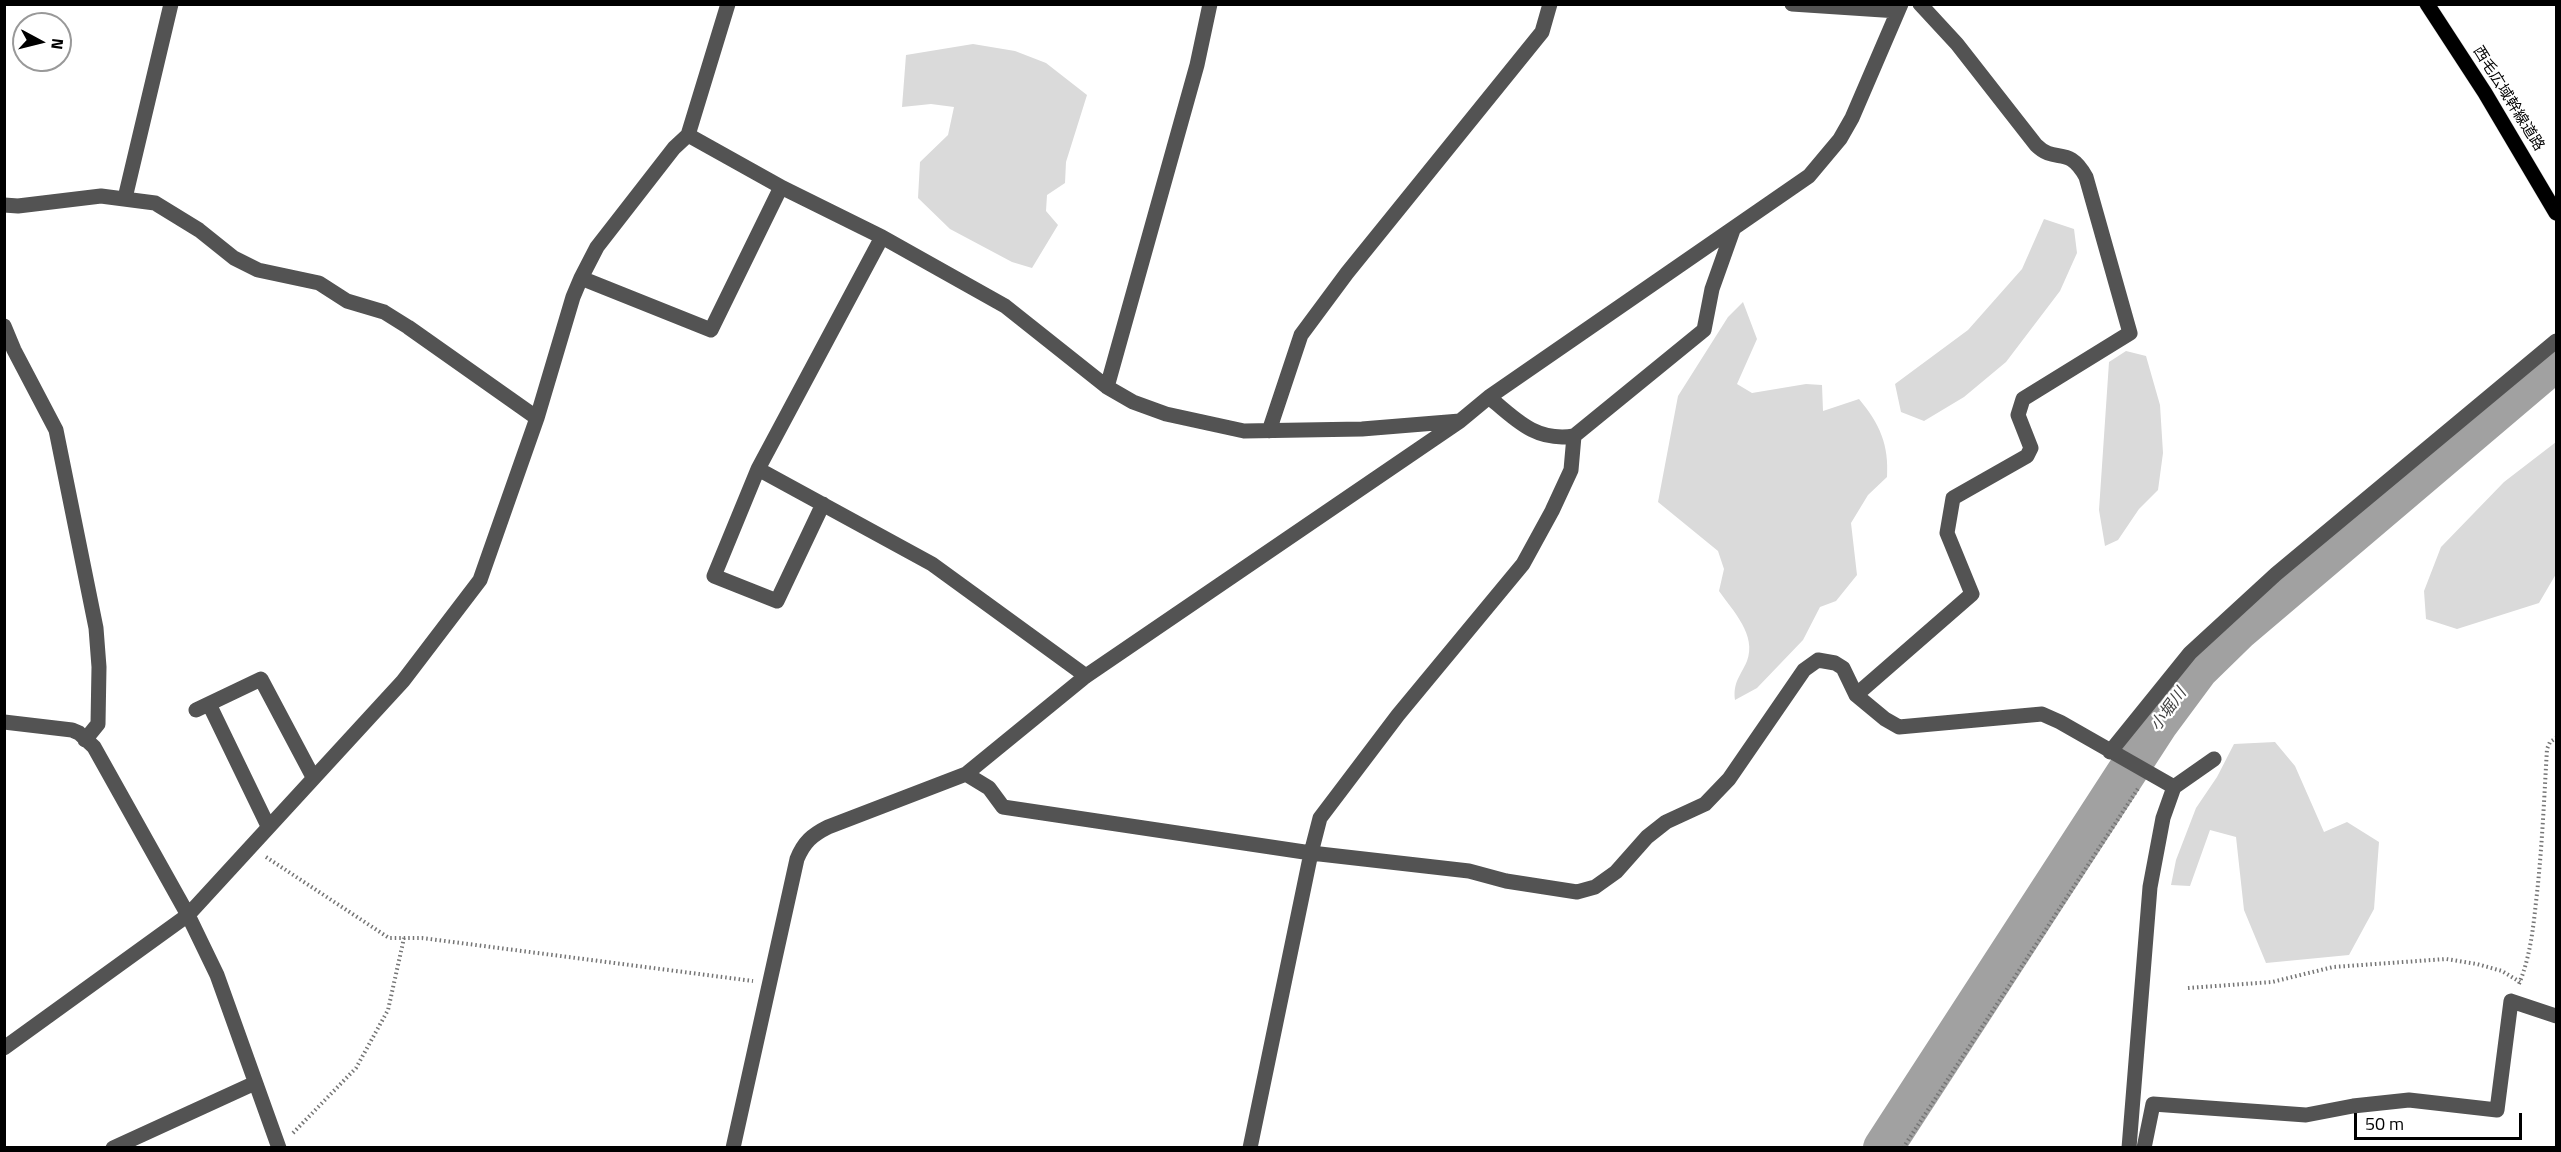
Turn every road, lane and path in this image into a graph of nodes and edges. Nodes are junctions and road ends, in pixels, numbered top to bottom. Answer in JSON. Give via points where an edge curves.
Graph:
{"nodes":[{"id":1,"x":171,"y":4,"type":"edge"},
{"id":2,"x":728,"y":4,"type":"edge"},
{"id":3,"x":1210,"y":4,"type":"edge"},
{"id":4,"x":1550,"y":4,"type":"edge"},
{"id":5,"x":1792,"y":4,"type":"edge"},
{"id":6,"x":1920,"y":4,"type":"edge"},
{"id":7,"x":2427,"y":4,"type":"edge"},
{"id":8,"x":1900,"y":8,"type":"edge"},
{"id":9,"x":688,"y":135,"type":"junction"},
{"id":10,"x":781,"y":187,"type":"junction"},
{"id":11,"x":125,"y":198,"type":"junction"},
{"id":12,"x":4,"y":205,"type":"edge"},
{"id":13,"x":2556,"y":213,"type":"edge"},
{"id":14,"x":1733,"y":230,"type":"junction"},
{"id":15,"x":882,"y":237,"type":"junction"},
{"id":16,"x":581,"y":278,"type":"junction"},
{"id":17,"x":4,"y":326,"type":"edge"},
{"id":18,"x":2556,"y":341,"type":"edge"},
{"id":19,"x":1107,"y":387,"type":"junction"},
{"id":20,"x":1489,"y":397,"type":"junction"},
{"id":21,"x":537,"y":418,"type":"junction"},
{"id":22,"x":1460,"y":421,"type":"junction"},
{"id":23,"x":1269,"y":431,"type":"junction"},
{"id":24,"x":1574,"y":436,"type":"junction"},
{"id":25,"x":758,"y":468,"type":"junction"},
{"id":26,"x":823,"y":504,"type":"junction"},
{"id":27,"x":1086,"y":676,"type":"junction"},
{"id":28,"x":1856,"y":695,"type":"junction"},
{"id":29,"x":4,"y":722,"type":"edge"},
{"id":30,"x":2556,"y":738,"type":"edge"},
{"id":31,"x":85,"y":740,"type":"junction"},
{"id":32,"x":2115,"y":754,"type":"junction"},
{"id":33,"x":2214,"y":759,"type":"dead end"},
{"id":34,"x":2146,"y":773,"type":"junction"},
{"id":35,"x":966,"y":774,"type":"junction"},
{"id":36,"x":313,"y":777,"type":"junction"},
{"id":37,"x":2174,"y":787,"type":"junction"},
{"id":38,"x":268,"y":826,"type":"junction"},
{"id":39,"x":249,"y":846,"type":"junction"},
{"id":40,"x":1311,"y":853,"type":"junction"},
{"id":41,"x":188,"y":915,"type":"junction"},
{"id":42,"x":404,"y":938,"type":"junction"},
{"id":43,"x":2520,"y":982,"type":"junction"},
{"id":44,"x":769,"y":983,"type":"junction"},
{"id":45,"x":2188,"y":988,"type":"dead end"},
{"id":46,"x":2511,"y":1001,"type":"junction"},
{"id":47,"x":2556,"y":1016,"type":"edge"},
{"id":48,"x":4,"y":1047,"type":"edge"},
{"id":49,"x":255,"y":1083,"type":"junction"},
{"id":50,"x":282,"y":1147,"type":"edge"},
{"id":51,"x":113,"y":1148,"type":"edge"},
{"id":52,"x":733,"y":1148,"type":"edge"},
{"id":53,"x":1250,"y":1148,"type":"edge"},
{"id":54,"x":1903,"y":1148,"type":"edge"},
{"id":55,"x":2129,"y":1148,"type":"edge"},
{"id":56,"x":2144,"y":1148,"type":"edge"}],
"edges":[{"from":1,"to":11,"type":"street"},
{"from":2,"to":9,"type":"street"},
{"from":3,"to":19,"type":"street","via":[[1197,65]]},
{"from":4,"to":23,"type":"street","via":[[1542,32],[1301,335]]},
{"from":5,"to":8,"type":"street"},
{"from":6,"to":28,"type":"street","via":[[1957,44],[2036,145],[2044,152],[2073,158],[2080,165],[2130,333],[2023,399],[2018,415],[2031,448],[2026,456],[1953,498],[1947,533],[1972,594]]},
{"from":7,"to":13,"type":"main road","name":"西毛広域幹線道路"},
{"from":8,"to":14,"type":"street","via":[[1840,139],[1809,176]]},
{"from":9,"to":10,"type":"street"},
{"from":9,"to":16,"type":"street","via":[[597,248]]},
{"from":10,"to":15,"type":"street"},
{"from":10,"to":16,"type":"street","via":[[711,330]]},
{"from":11,"to":12,"type":"street","via":[[101,196]]},
{"from":11,"to":21,"type":"street","via":[[155,203],[234,258],[258,270],[319,283],[347,301],[384,312]]},
{"from":14,"to":20,"type":"street"},
{"from":14,"to":24,"type":"street","via":[[1712,289],[1704,330]]},
{"from":15,"to":19,"type":"street","via":[[1005,306]]},
{"from":15,"to":25,"type":"street"},
{"from":16,"to":21,"type":"street"},
{"from":17,"to":31,"type":"street","via":[[56,430],[96,628],[98,724]]},
{"from":18,"to":32,"type":"street","via":[[2276,574],[2190,653]]},
{"from":19,"to":23,"type":"street","via":[[1166,414],[1245,431]]},
{"from":20,"to":22,"type":"street"},
{"from":20,"to":24,"type":"street","via":[[1527,429],[1559,438]]},
{"from":21,"to":36,"type":"street","via":[[480,580],[403,681]]},
{"from":22,"to":23,"type":"street"},
{"from":22,"to":27,"type":"street"},
{"from":24,"to":40,"type":"street","via":[[1571,470],[1524,564],[1398,715],[1320,818]]},
{"from":25,"to":26,"type":"street"},
{"from":25,"to":26,"type":"street","via":[[714,576],[777,601]]},
{"from":26,"to":27,"type":"street","via":[[932,564]]},
{"from":27,"to":35,"type":"street"},
{"from":28,"to":32,"type":"street","via":[[1899,727],[2042,714]]},
{"from":28,"to":40,"type":"street","via":[[1842,668],[1818,660],[1804,670],[1729,779],[1705,804],[1666,822],[1616,872],[1577,892],[1469,872]]},
{"from":29,"to":31,"type":"street","via":[[72,730]]},
{"from":30,"to":43,"type":"path","via":[[2547,749],[2534,922]]},
{"from":31,"to":41,"type":"street","via":[[94,747]]},
{"from":32,"to":34,"type":"street"},
{"from":33,"to":37,"type":"street"},
{"from":34,"to":37,"type":"street"},
{"from":34,"to":54,"type":"path"},
{"from":35,"to":40,"type":"street","via":[[989,788],[1003,807]]},
{"from":35,"to":44,"type":"street","via":[[828,827],[803,845]]},
{"from":36,"to":38,"type":"street"},
{"from":36,"to":38,"type":"street","via":[[261,679],[203,707]]},
{"from":37,"to":55,"type":"street","via":[[2163,818],[2150,887]]},
{"from":38,"to":39,"type":"street"},
{"from":39,"to":41,"type":"street"},
{"from":39,"to":42,"type":"path","via":[[389,939]]},
{"from":40,"to":53,"type":"street"},
{"from":41,"to":48,"type":"street"},
{"from":41,"to":49,"type":"street","via":[[227,998]]},
{"from":42,"to":44,"type":"path"},
{"from":42,"to":50,"type":"path","via":[[388,1010],[356,1068]]},
{"from":43,"to":45,"type":"path","via":[[2502,971],[2445,959],[2333,967],[2272,982]]},
{"from":43,"to":46,"type":"path"},
{"from":44,"to":52,"type":"street"},
{"from":46,"to":47,"type":"street"},
{"from":46,"to":56,"type":"street","via":[[2497,1110],[2409,1100],[2306,1115],[2153,1104]]},
{"from":49,"to":50,"type":"street"},
{"from":49,"to":51,"type":"street"}]}
